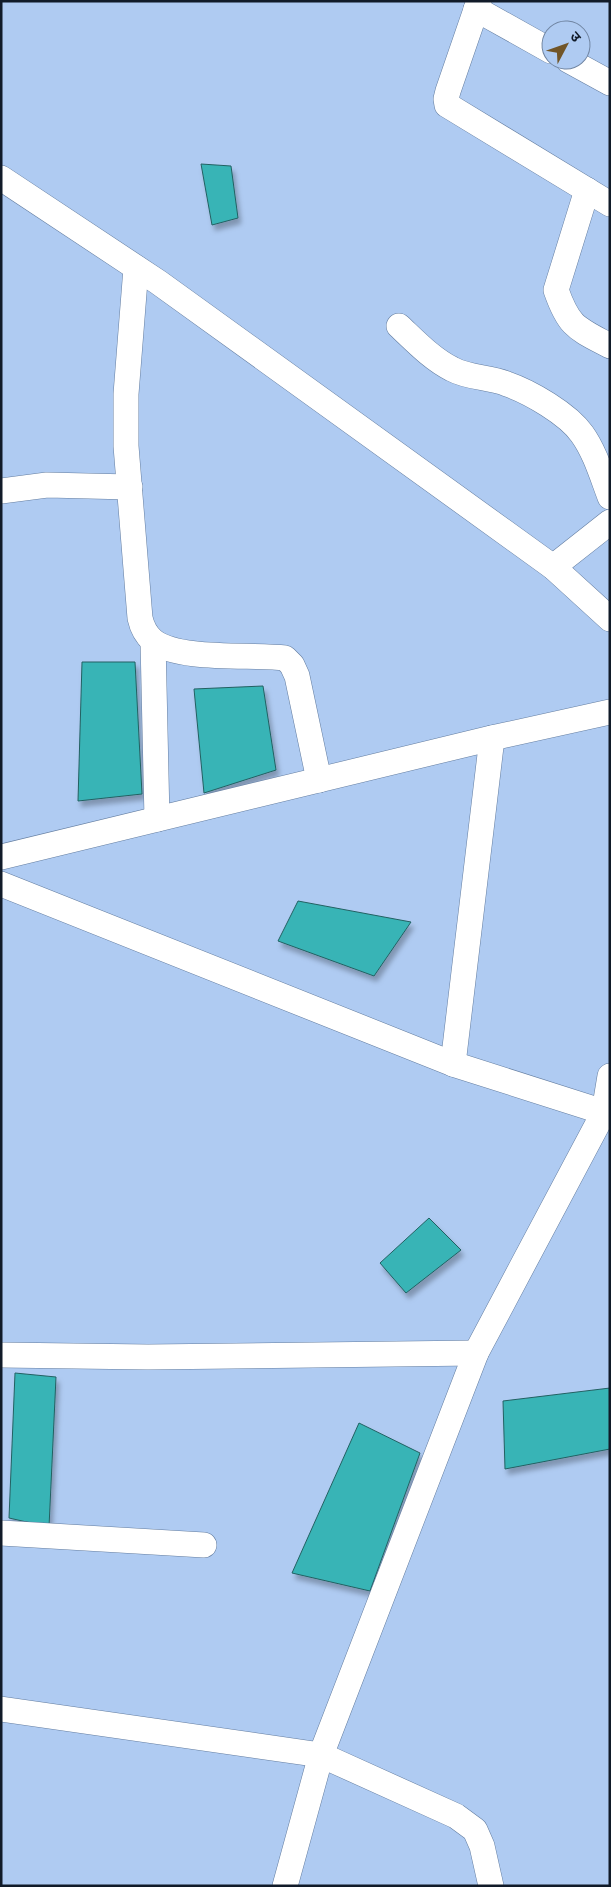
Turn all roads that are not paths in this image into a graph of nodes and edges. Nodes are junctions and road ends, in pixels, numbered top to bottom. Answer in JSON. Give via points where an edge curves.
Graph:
{"nodes":[{"id":1,"x":477,"y":5,"type":"edge"},
{"id":2,"x":541,"y":45,"type":"edge"},
{"id":3,"x":586,"y":70,"type":"edge"},
{"id":4,"x":610,"y":83,"type":"edge"},
{"id":5,"x":1,"y":178,"type":"edge"},
{"id":6,"x":587,"y":190,"type":"junction"},
{"id":7,"x":610,"y":204,"type":"edge"},
{"id":8,"x":136,"y":268,"type":"junction"},
{"id":9,"x":398,"y":326,"type":"dead end"},
{"id":10,"x":610,"y":346,"type":"edge"},
{"id":11,"x":130,"y":487,"type":"junction"},
{"id":12,"x":1,"y":491,"type":"edge"},
{"id":13,"x":610,"y":497,"type":"edge"},
{"id":14,"x":610,"y":522,"type":"edge"},
{"id":15,"x":553,"y":567,"type":"junction"},
{"id":16,"x":610,"y":619,"type":"edge"},
{"id":17,"x":153,"y":641,"type":"junction"},
{"id":18,"x":610,"y":712,"type":"edge"},
{"id":19,"x":492,"y":738,"type":"junction"},
{"id":20,"x":319,"y":780,"type":"junction"},
{"id":21,"x":157,"y":819,"type":"junction"},
{"id":22,"x":1,"y":857,"type":"edge"},
{"id":23,"x":1,"y":884,"type":"edge"},
{"id":24,"x":454,"y":1064,"type":"junction"},
{"id":25,"x":610,"y":1076,"type":"edge"},
{"id":26,"x":607,"y":1113,"type":"edge"},
{"id":27,"x":610,"y":1137,"type":"edge"},
{"id":28,"x":476,"y":1353,"type":"junction"},
{"id":29,"x":1,"y":1356,"type":"edge"},
{"id":30,"x":1,"y":1533,"type":"edge"},
{"id":31,"x":204,"y":1545,"type":"dead end"},
{"id":32,"x":1,"y":1709,"type":"edge"},
{"id":33,"x":321,"y":1755,"type":"junction"},
{"id":34,"x":286,"y":1886,"type":"edge"},
{"id":35,"x":491,"y":1886,"type":"edge"}],
"edges":[{"from":1,"to":2,"type":"street"},
{"from":1,"to":6,"type":"street","via":[[448,91],[447,105]]},
{"from":3,"to":4,"type":"street"},
{"from":5,"to":8,"type":"street"},
{"from":6,"to":7,"type":"street"},
{"from":6,"to":10,"type":"street","via":[[556,290],[568,318],[577,328]]},
{"from":8,"to":11,"type":"street","via":[[126,394]]},
{"from":8,"to":15,"type":"street"},
{"from":9,"to":13,"type":"street","via":[[453,370],[508,384],[570,420],[583,435]]},
{"from":11,"to":12,"type":"street","via":[[47,485]]},
{"from":11,"to":17,"type":"street","via":[[140,618],[143,630]]},
{"from":14,"to":15,"type":"street"},
{"from":15,"to":16,"type":"street"},
{"from":17,"to":20,"type":"street","via":[[172,650],[285,658],[297,676]]},
{"from":17,"to":21,"type":"street"},
{"from":18,"to":19,"type":"street"},
{"from":19,"to":20,"type":"street"},
{"from":19,"to":24,"type":"street"},
{"from":20,"to":21,"type":"street"},
{"from":21,"to":22,"type":"street"},
{"from":23,"to":24,"type":"street"},
{"from":24,"to":26,"type":"street"},
{"from":25,"to":26,"type":"street"},
{"from":26,"to":27,"type":"street"},
{"from":26,"to":28,"type":"street"},
{"from":28,"to":29,"type":"street"},
{"from":28,"to":33,"type":"street"},
{"from":30,"to":31,"type":"street"},
{"from":32,"to":33,"type":"street"},
{"from":33,"to":34,"type":"street"},
{"from":33,"to":35,"type":"street","via":[[456,1816],[475,1830]]}]}
